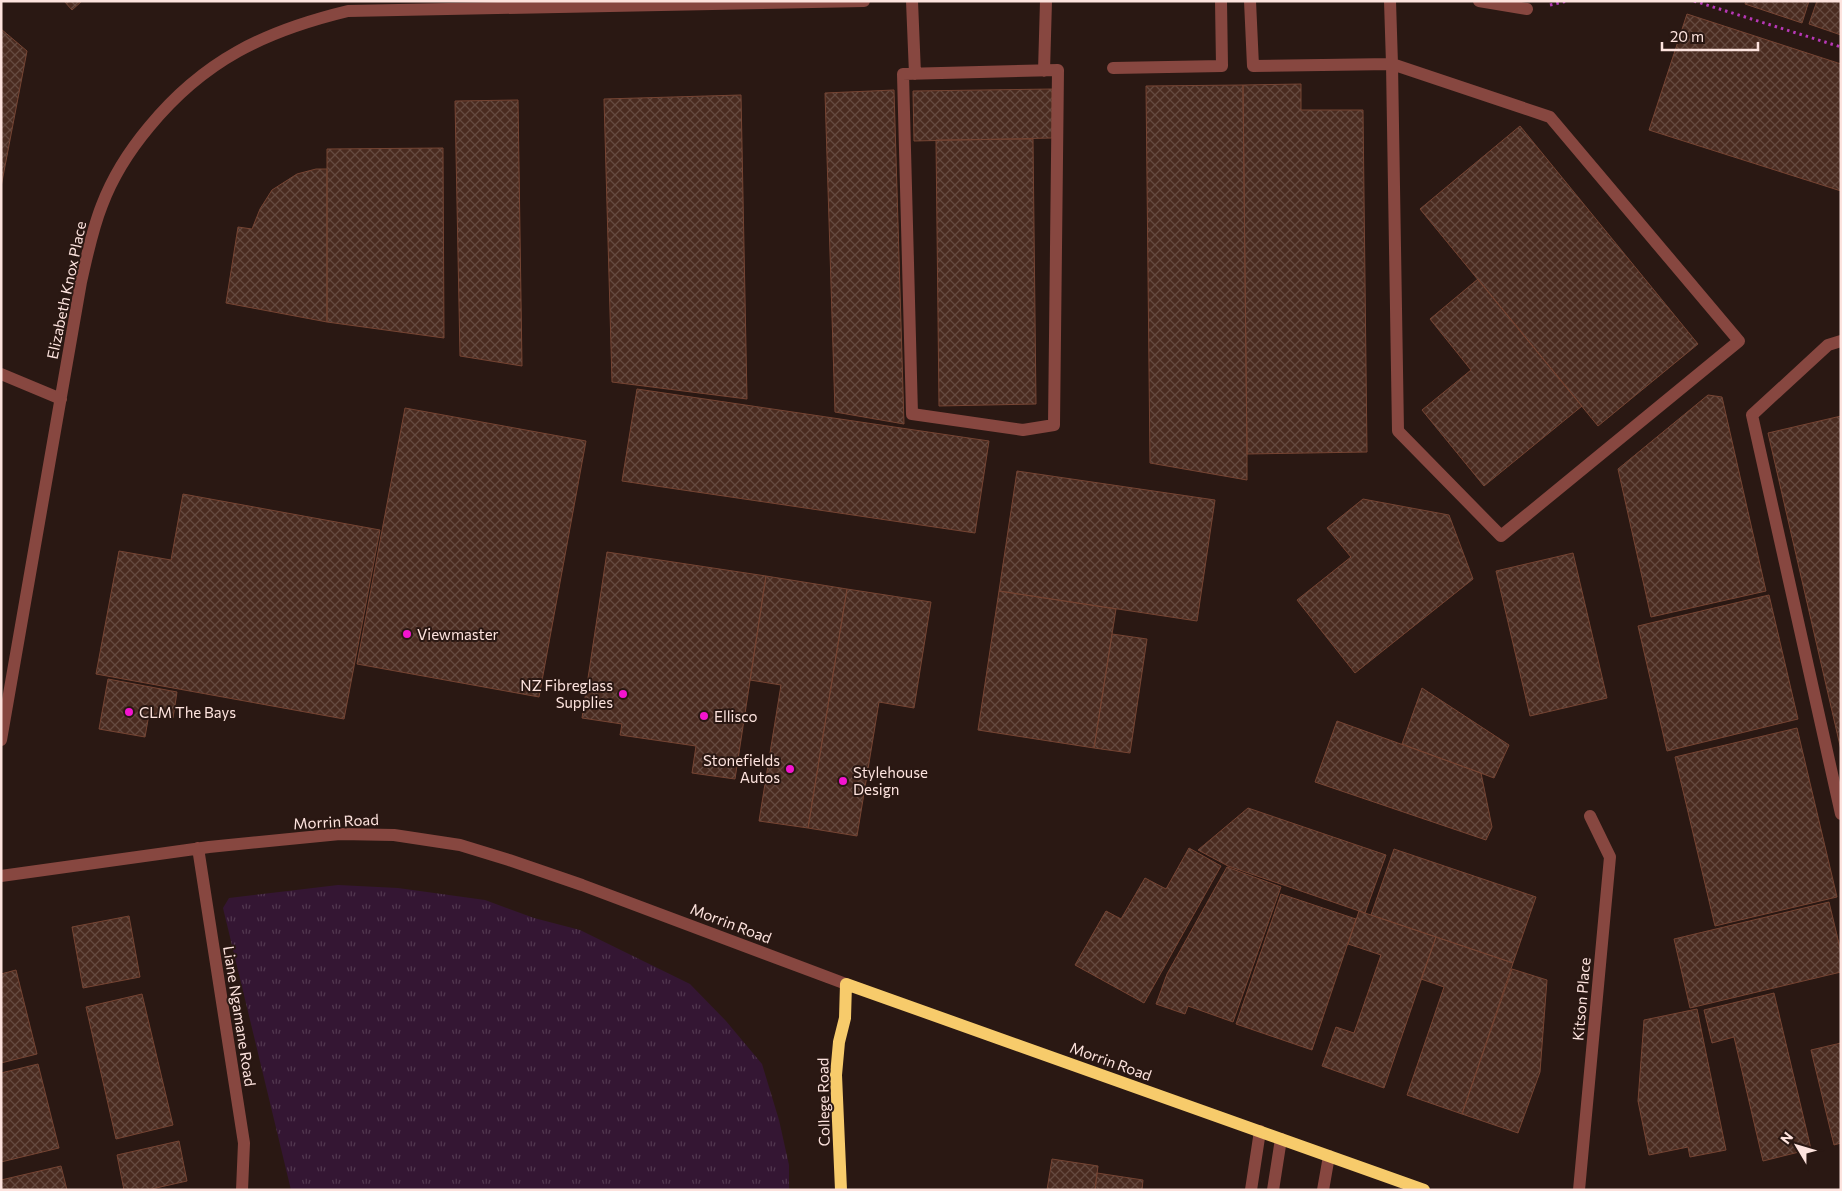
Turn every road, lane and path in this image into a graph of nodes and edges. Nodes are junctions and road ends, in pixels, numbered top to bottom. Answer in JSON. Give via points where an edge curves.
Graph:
{"nodes":[{"id":1,"x":864,"y":1,"type":"edge"},
{"id":2,"x":912,"y":1,"type":"edge"},
{"id":3,"x":1046,"y":1,"type":"edge"},
{"id":4,"x":1221,"y":1,"type":"edge"},
{"id":5,"x":1250,"y":1,"type":"edge"},
{"id":6,"x":1390,"y":1,"type":"edge"},
{"id":7,"x":1479,"y":1,"type":"edge"},
{"id":8,"x":1694,"y":1,"type":"edge"},
{"id":9,"x":788,"y":2,"type":"edge"},
{"id":10,"x":665,"y":3,"type":"edge"},
{"id":11,"x":389,"y":5,"type":"edge"},
{"id":12,"x":1521,"y":6,"type":"edge"},
{"id":13,"x":1841,"y":48,"type":"edge"},
{"id":14,"x":1392,"y":64,"type":"junction"},
{"id":15,"x":1113,"y":68,"type":"dead end"},
{"id":16,"x":1044,"y":70,"type":"junction"},
{"id":17,"x":915,"y":74,"type":"junction"},
{"id":18,"x":1841,"y":342,"type":"edge"},
{"id":19,"x":1,"y":374,"type":"edge"},
{"id":20,"x":61,"y":399,"type":"junction"},
{"id":21,"x":1,"y":740,"type":"edge"},
{"id":22,"x":1841,"y":814,"type":"edge"},
{"id":23,"x":1590,"y":816,"type":"dead end"},
{"id":24,"x":198,"y":848,"type":"junction"},
{"id":25,"x":1,"y":876,"type":"edge"},
{"id":26,"x":846,"y":984,"type":"junction"},
{"id":27,"x":1260,"y":1132,"type":"junction"},
{"id":28,"x":1282,"y":1139,"type":"junction"},
{"id":29,"x":1329,"y":1156,"type":"junction"},
{"id":30,"x":1416,"y":1188,"type":"edge"},
{"id":31,"x":242,"y":1190,"type":"edge"},
{"id":32,"x":841,"y":1190,"type":"edge"},
{"id":33,"x":1251,"y":1190,"type":"edge"},
{"id":34,"x":1273,"y":1190,"type":"edge"},
{"id":35,"x":1323,"y":1190,"type":"edge"},
{"id":36,"x":1579,"y":1190,"type":"edge"}],
"edges":[{"from":1,"to":9,"type":"street","name":"Elizabeth Knox Place"},
{"from":2,"to":17,"type":"street"},
{"from":3,"to":16,"type":"street"},
{"from":4,"to":15,"type":"street","via":[[1222,66]]},
{"from":5,"to":14,"type":"street","via":[[1252,66]]},
{"from":6,"to":14,"type":"street"},
{"from":7,"to":12,"type":"street"},
{"from":8,"to":13,"type":"path"},
{"from":9,"to":10,"type":"street","name":"Elizabeth Knox Place"},
{"from":10,"to":11,"type":"street","name":"Elizabeth Knox Place"},
{"from":11,"to":20,"type":"street","name":"Elizabeth Knox Place","via":[[304,22],[258,40],[218,62],[184,89],[159,115],[116,174],[99,211],[81,282]]},
{"from":14,"to":14,"type":"street","via":[[1398,431],[1501,536],[1740,341],[1550,117]]},
{"from":16,"to":17,"type":"street"},
{"from":16,"to":17,"type":"street","via":[[1058,70],[1054,425],[1023,430],[912,414],[903,74]]},
{"from":18,"to":22,"type":"street","via":[[1828,344],[1752,415]]},
{"from":19,"to":20,"type":"street"},
{"from":20,"to":21,"type":"street","name":"Elizabeth Knox Place"},
{"from":23,"to":36,"type":"street","name":"Kitson Place","via":[[1610,857]]},
{"from":24,"to":25,"type":"street","name":"Morrin Road"},
{"from":24,"to":26,"type":"street","name":"Morrin Road","via":[[356,834],[394,835],[460,845],[582,885]]},
{"from":24,"to":31,"type":"street","name":"Liane Ngamane Road","via":[[244,1143]]},
{"from":26,"to":27,"type":"main road","name":"Morrin Road"},
{"from":26,"to":32,"type":"main road","name":"College Road","via":[[845,1018],[836,1075]]},
{"from":27,"to":28,"type":"main road","name":"Morrin Road"},
{"from":27,"to":33,"type":"street"},
{"from":28,"to":29,"type":"main road","name":"Morrin Road"},
{"from":28,"to":34,"type":"street"},
{"from":29,"to":30,"type":"main road","name":"Morrin Road"},
{"from":29,"to":35,"type":"street"}]}
